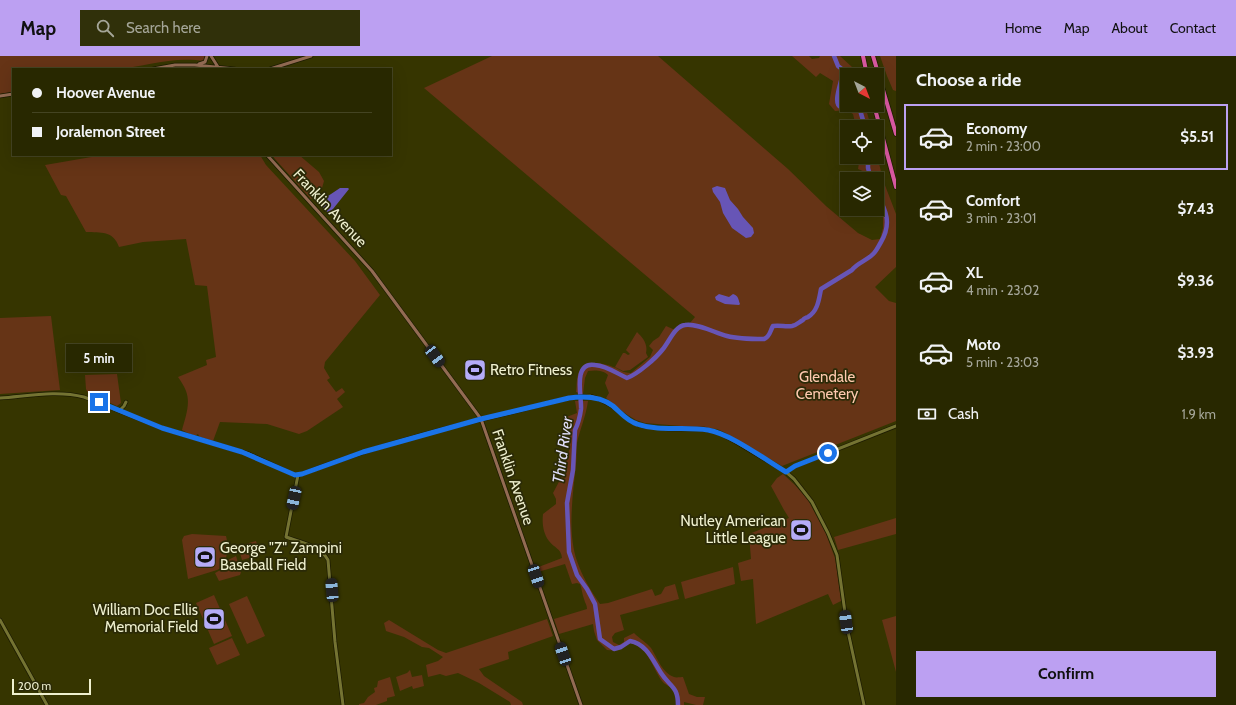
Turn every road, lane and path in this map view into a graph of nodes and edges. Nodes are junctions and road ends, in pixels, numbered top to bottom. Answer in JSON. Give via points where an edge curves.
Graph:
{"nodes":[{"id":1,"x":207,"y":56,"type":"edge"},
{"id":2,"x":211,"y":56,"type":"edge"},
{"id":3,"x":311,"y":56,"type":"edge"},
{"id":4,"x":863,"y":56,"type":"edge"},
{"id":5,"x":873,"y":56,"type":"edge"},
{"id":6,"x":195,"y":64,"type":"junction"},
{"id":7,"x":158,"y":68,"type":"edge"},
{"id":8,"x":218,"y":68,"type":"edge"},
{"id":9,"x":273,"y":68,"type":"edge"},
{"id":10,"x":866,"y":68,"type":"edge"},
{"id":11,"x":12,"y":94,"type":"edge"},
{"id":12,"x":0,"y":96,"type":"edge"},
{"id":13,"x":876,"y":112,"type":"edge"},
{"id":14,"x":896,"y":134,"type":"edge"},
{"id":15,"x":268,"y":156,"type":"edge"},
{"id":16,"x":896,"y":187,"type":"edge"},
{"id":17,"x":0,"y":398,"type":"edge"},
{"id":18,"x":126,"y":402,"type":"dead end"},
{"id":19,"x":119,"y":411,"type":"junction"},
{"id":20,"x":481,"y":419,"type":"junction"},
{"id":21,"x":896,"y":426,"type":"edge"},
{"id":22,"x":786,"y":472,"type":"junction"},
{"id":23,"x":298,"y":475,"type":"junction"},
{"id":24,"x":0,"y":620,"type":"edge"},
{"id":25,"x":47,"y":705,"type":"edge"},
{"id":26,"x":343,"y":705,"type":"edge"},
{"id":27,"x":581,"y":705,"type":"edge"},
{"id":28,"x":864,"y":705,"type":"edge"}],
"edges":[{"from":1,"to":6,"type":"main road","via":[[205,62]]},
{"from":2,"to":8,"type":"main road"},
{"from":3,"to":9,"type":"main road"},
{"from":4,"to":10,"type":"highway"},
{"from":5,"to":14,"type":"highway"},
{"from":6,"to":7,"type":"main road"},
{"from":6,"to":8,"type":"main road"},
{"from":11,"to":12,"type":"main road"},
{"from":13,"to":16,"type":"highway"},
{"from":15,"to":20,"type":"main road","name":"Franklin Avenue","via":[[372,271]]},
{"from":17,"to":19,"type":"street","via":[[71,394]]},
{"from":18,"to":19,"type":"street"},
{"from":19,"to":23,"type":"street","via":[[177,433],[242,452]]},
{"from":20,"to":22,"type":"street","via":[[585,396],[606,402],[632,422],[643,426],[704,429],[719,433]]},
{"from":20,"to":23,"type":"street","via":[[358,454]]},
{"from":20,"to":27,"type":"main road","name":"Franklin Avenue"},
{"from":21,"to":22,"type":"street","via":[[795,466]]},
{"from":22,"to":28,"type":"street","via":[[812,502],[837,555],[847,627]]},
{"from":23,"to":26,"type":"street","via":[[286,538],[319,549],[328,560]]},
{"from":24,"to":25,"type":"street"}]}
